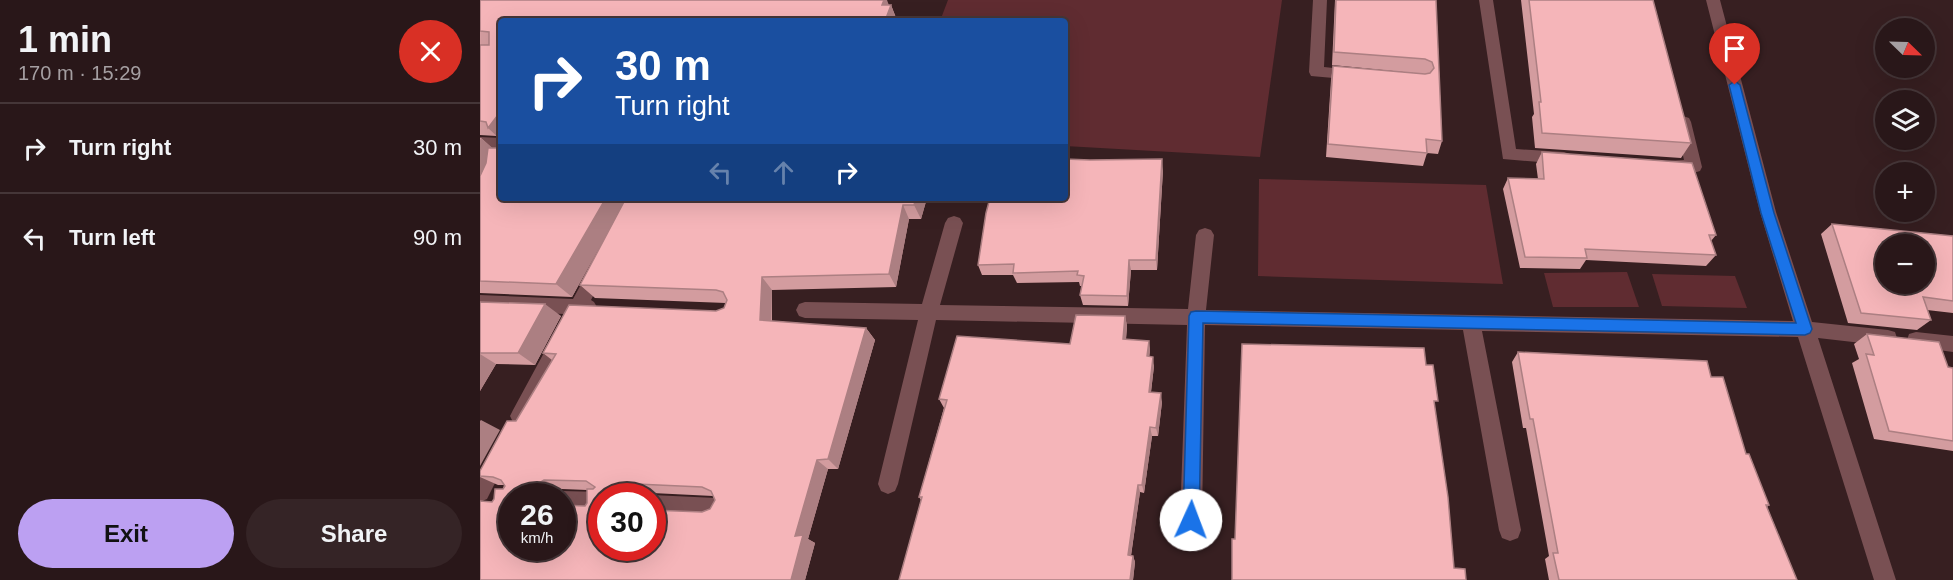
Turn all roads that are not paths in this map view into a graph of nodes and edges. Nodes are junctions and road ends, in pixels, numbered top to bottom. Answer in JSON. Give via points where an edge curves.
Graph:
{"nodes":[{"id":1,"x":1320,"y":0,"type":"edge"},
{"id":2,"x":1486,"y":0,"type":"edge"},
{"id":3,"x":1713,"y":0,"type":"edge"},
{"id":4,"x":1374,"y":76,"type":"edge"},
{"id":5,"x":1680,"y":111,"type":"edge"},
{"id":6,"x":480,"y":143,"type":"edge"},
{"id":7,"x":498,"y":144,"type":"edge"},
{"id":8,"x":1579,"y":159,"type":"edge"},
{"id":9,"x":1648,"y":164,"type":"edge"},
{"id":10,"x":954,"y":223,"type":"dead end"},
{"id":11,"x":1205,"y":235,"type":"dead end"},
{"id":12,"x":605,"y":257,"type":"edge"},
{"id":13,"x":480,"y":303,"type":"edge"},
{"id":14,"x":579,"y":307,"type":"junction"},
{"id":15,"x":602,"y":308,"type":"edge"},
{"id":16,"x":805,"y":310,"type":"dead end"},
{"id":17,"x":929,"y":312,"type":"junction"},
{"id":18,"x":1196,"y":316,"type":"junction"},
{"id":19,"x":1471,"y":323,"type":"junction"},
{"id":20,"x":1805,"y":329,"type":"junction"},
{"id":21,"x":1953,"y":344,"type":"edge"},
{"id":22,"x":888,"y":484,"type":"dead end"},
{"id":23,"x":487,"y":495,"type":"edge"},
{"id":24,"x":666,"y":506,"type":"edge"},
{"id":25,"x":716,"y":508,"type":"edge"},
{"id":26,"x":1191,"y":520,"type":"dead end"},
{"id":27,"x":1510,"y":530,"type":"dead end"},
{"id":28,"x":1885,"y":580,"type":"edge"}],
"edges":[{"from":1,"to":4,"type":"street","via":[[1316,72]]},
{"from":2,"to":8,"type":"street","via":[[1509,155]]},
{"from":3,"to":20,"type":"street","via":[[1768,213]]},
{"from":5,"to":9,"type":"street","via":[[1694,167]]},
{"from":6,"to":7,"type":"street"},
{"from":10,"to":17,"type":"street"},
{"from":11,"to":18,"type":"street"},
{"from":12,"to":14,"type":"street"},
{"from":13,"to":14,"type":"street"},
{"from":14,"to":15,"type":"street"},
{"from":14,"to":23,"type":"street","via":[[510,436]]},
{"from":16,"to":17,"type":"street"},
{"from":17,"to":18,"type":"street"},
{"from":17,"to":22,"type":"street"},
{"from":18,"to":19,"type":"street"},
{"from":18,"to":26,"type":"street"},
{"from":19,"to":20,"type":"street"},
{"from":19,"to":27,"type":"street"},
{"from":20,"to":21,"type":"street"},
{"from":20,"to":28,"type":"street"},
{"from":24,"to":25,"type":"street"}]}
